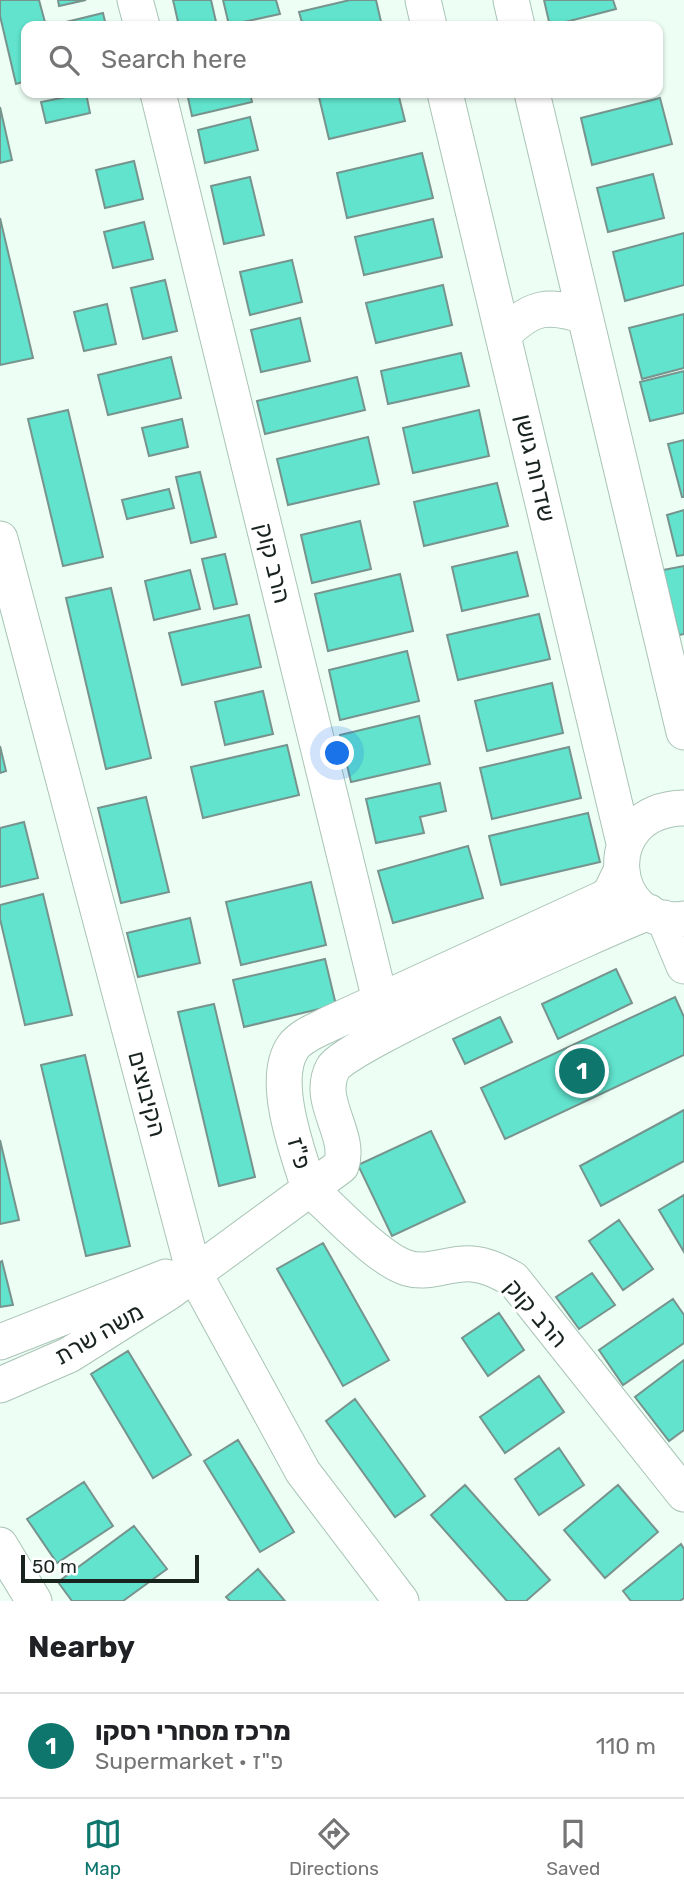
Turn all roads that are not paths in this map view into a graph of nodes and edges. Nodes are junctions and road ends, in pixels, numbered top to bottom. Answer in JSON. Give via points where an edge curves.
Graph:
{"nodes":[{"id":1,"x":135,"y":0,"type":"edge"},
{"id":2,"x":423,"y":0,"type":"edge"},
{"id":3,"x":511,"y":0,"type":"edge"},
{"id":4,"x":141,"y":21,"type":"edge"},
{"id":5,"x":428,"y":21,"type":"edge"},
{"id":6,"x":516,"y":21,"type":"edge"},
{"id":7,"x":159,"y":98,"type":"edge"},
{"id":8,"x":446,"y":98,"type":"edge"},
{"id":9,"x":533,"y":98,"type":"edge"},
{"id":10,"x":585,"y":316,"type":"junction"},
{"id":11,"x":503,"y":334,"type":"junction"},
{"id":12,"x":0,"y":539,"type":"edge"},
{"id":13,"x":684,"y":732,"type":"edge"},
{"id":14,"x":684,"y":808,"type":"edge"},
{"id":15,"x":622,"y":857,"type":"junction"},
{"id":16,"x":666,"y":916,"type":"edge"},
{"id":17,"x":684,"y":966,"type":"edge"},
{"id":18,"x":386,"y":1016,"type":"junction"},
{"id":19,"x":309,"y":1188,"type":"junction"},
{"id":20,"x":194,"y":1273,"type":"junction"},
{"id":21,"x":0,"y":1342,"type":"edge"},
{"id":22,"x":0,"y":1385,"type":"edge"},
{"id":23,"x":684,"y":1494,"type":"edge"},
{"id":24,"x":0,"y":1545,"type":"edge"},
{"id":25,"x":34,"y":1601,"type":"edge"},
{"id":26,"x":401,"y":1601,"type":"edge"}],
"edges":[{"from":1,"to":4,"type":"street"},
{"from":2,"to":5,"type":"street"},
{"from":3,"to":6,"type":"street"},
{"from":7,"to":18,"type":"street","name":"הרב קוק"},
{"from":8,"to":11,"type":"street","name":"שדרות גושן"},
{"from":9,"to":10,"type":"street"},
{"from":10,"to":11,"type":"street","via":[[541,309],[520,317]]},
{"from":10,"to":13,"type":"street"},
{"from":11,"to":15,"type":"street","name":"שדרות גושן"},
{"from":12,"to":20,"type":"street","name":"הקיבוצים"},
{"from":14,"to":15,"type":"street","name":"פ\"ז","via":[[648,815],[634,827]]},
{"from":15,"to":16,"type":"street","name":"שדרות גושן","via":[[630,895]]},
{"from":15,"to":18,"type":"street","name":"פ\"ז","via":[[611,892],[604,898]]},
{"from":16,"to":17,"type":"street"},
{"from":16,"to":18,"type":"street","name":"פ\"ז"},
{"from":18,"to":19,"type":"street","name":"פ\"ז","via":[[333,1067],[328,1099],[343,1158],[335,1171]]},
{"from":18,"to":19,"type":"street","name":"פ\"ז","via":[[309,1033],[294,1044],[286,1059],[283,1074],[292,1130]]},
{"from":19,"to":20,"type":"street","name":"משה שרת"},
{"from":19,"to":23,"type":"street","name":"הרב קוק","via":[[388,1258],[407,1268],[471,1264],[513,1279]]},
{"from":20,"to":21,"type":"street","name":"משה שרת","via":[[161,1277]]},
{"from":20,"to":22,"type":"street","name":"משה שרת","via":[[69,1354]]},
{"from":20,"to":26,"type":"street","name":"הקיבוצים","via":[[303,1472]]},
{"from":24,"to":25,"type":"street"}]}
